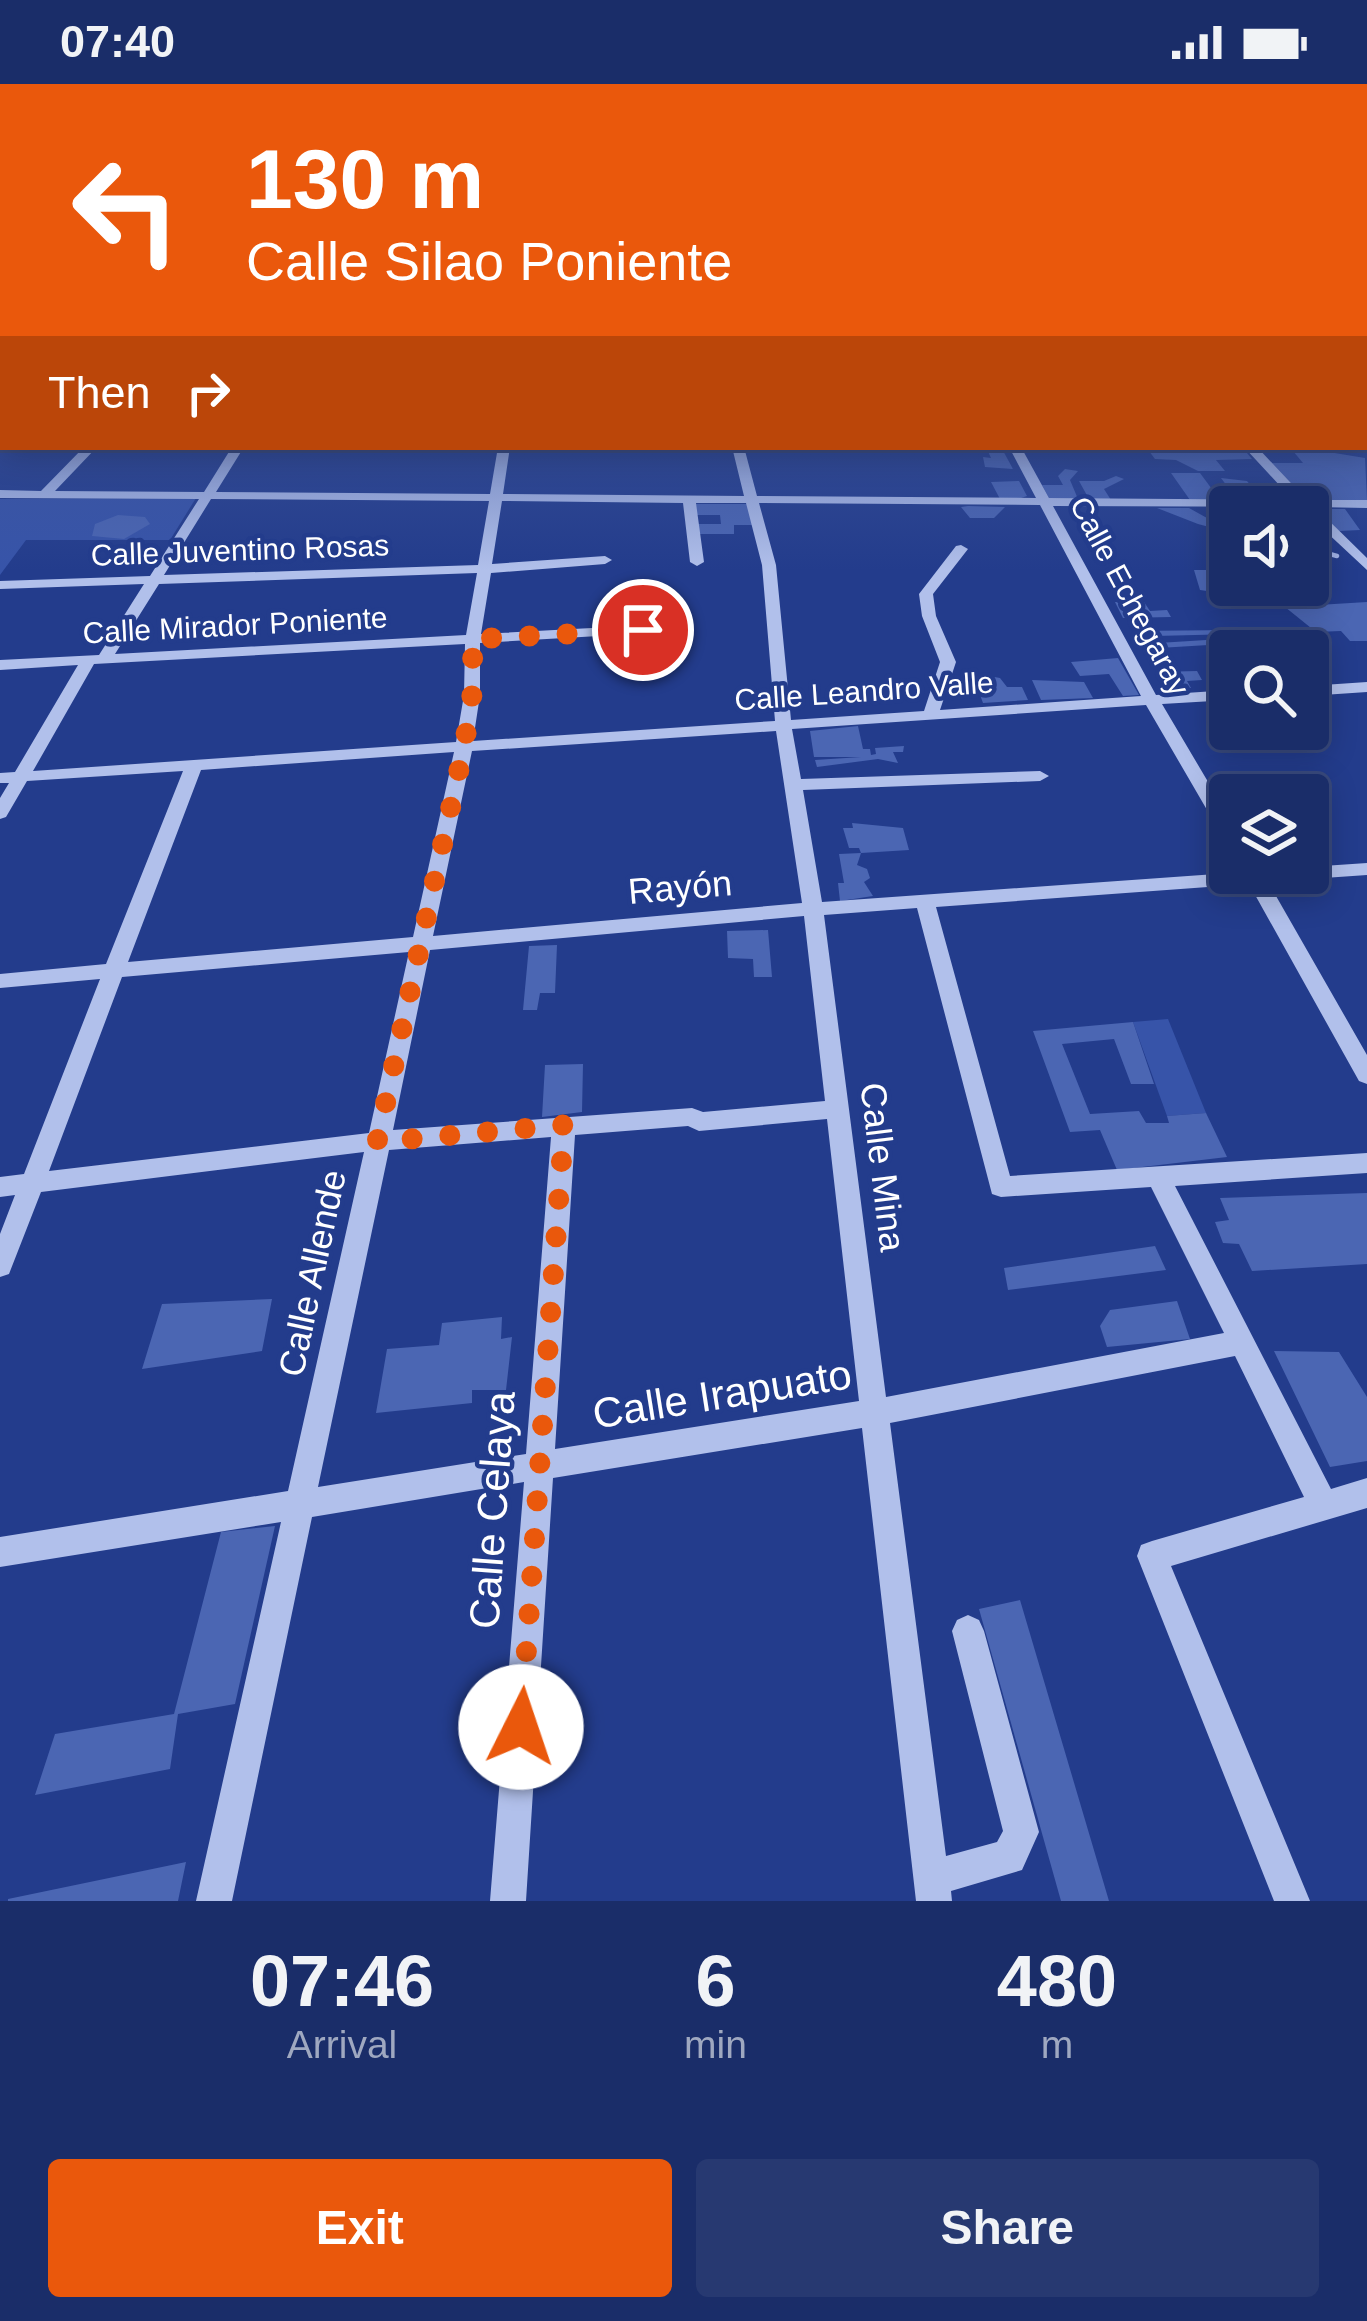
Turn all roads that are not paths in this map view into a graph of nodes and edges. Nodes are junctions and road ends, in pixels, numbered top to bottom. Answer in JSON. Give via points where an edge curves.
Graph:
{"nodes":[{"id":1,"x":88,"y":450,"type":"edge"},
{"id":2,"x":236,"y":450,"type":"edge"},
{"id":3,"x":503,"y":450,"type":"edge"},
{"id":4,"x":739,"y":450,"type":"edge"},
{"id":5,"x":1017,"y":450,"type":"edge"},
{"id":6,"x":1253,"y":450,"type":"edge"},
{"id":7,"x":1288,"y":486,"type":"edge"},
{"id":8,"x":0,"y":494,"type":"edge"},
{"id":9,"x":43,"y":496,"type":"junction"},
{"id":10,"x":205,"y":497,"type":"junction"},
{"id":11,"x":493,"y":499,"type":"junction"},
{"id":12,"x":689,"y":500,"type":"junction"},
{"id":13,"x":754,"y":500,"type":"junction"},
{"id":14,"x":1045,"y":502,"type":"junction"},
{"id":15,"x":1367,"y":504,"type":"edge"},
{"id":16,"x":1209,"y":505,"type":"edge"},
{"id":17,"x":1329,"y":505,"type":"edge"},
{"id":18,"x":1329,"y":528,"type":"edge"},
{"id":19,"x":961,"y":549,"type":"dead end"},
{"id":20,"x":605,"y":560,"type":"dead end"},
{"id":21,"x":697,"y":562,"type":"dead end"},
{"id":22,"x":1367,"y":566,"type":"edge"},
{"id":23,"x":483,"y":569,"type":"junction"},
{"id":24,"x":152,"y":581,"type":"junction"},
{"id":25,"x":0,"y":585,"type":"edge"},
{"id":26,"x":685,"y":628,"type":"dead end"},
{"id":27,"x":473,"y":639,"type":"junction"},
{"id":28,"x":97,"y":659,"type":"junction"},
{"id":29,"x":0,"y":665,"type":"edge"},
{"id":30,"x":1367,"y":687,"type":"edge"},
{"id":31,"x":1329,"y":690,"type":"edge"},
{"id":32,"x":1209,"y":696,"type":"edge"},
{"id":33,"x":1151,"y":700,"type":"junction"},
{"id":34,"x":931,"y":712,"type":"junction"},
{"id":35,"x":784,"y":723,"type":"junction"},
{"id":36,"x":464,"y":747,"type":"junction"},
{"id":37,"x":193,"y":767,"type":"junction"},
{"id":38,"x":1040,"y":776,"type":"dead end"},
{"id":39,"x":0,"y":778,"type":"edge"},
{"id":40,"x":20,"y":778,"type":"junction"},
{"id":41,"x":794,"y":785,"type":"junction"},
{"id":42,"x":1209,"y":798,"type":"edge"},
{"id":43,"x":0,"y":813,"type":"edge"},
{"id":44,"x":1367,"y":869,"type":"edge"},
{"id":45,"x":1329,"y":871,"type":"edge"},
{"id":46,"x":1209,"y":879,"type":"edge"},
{"id":47,"x":1265,"y":894,"type":"edge"},
{"id":48,"x":926,"y":901,"type":"junction"},
{"id":49,"x":813,"y":909,"type":"junction"},
{"id":50,"x":423,"y":943,"type":"junction"},
{"id":51,"x":112,"y":971,"type":"junction"},
{"id":52,"x":0,"y":981,"type":"edge"},
{"id":53,"x":1367,"y":1075,"type":"edge"},
{"id":54,"x":836,"y":1108,"type":"junction"},
{"id":55,"x":564,"y":1125,"type":"junction"},
{"id":56,"x":377,"y":1142,"type":"junction"},
{"id":57,"x":1367,"y":1163,"type":"edge"},
{"id":58,"x":1158,"y":1176,"type":"junction"},
{"id":59,"x":32,"y":1183,"type":"junction"},
{"id":60,"x":0,"y":1186,"type":"edge"},
{"id":61,"x":0,"y":1266,"type":"edge"},
{"id":62,"x":1243,"y":1342,"type":"junction"},
{"id":63,"x":876,"y":1412,"type":"junction"},
{"id":64,"x":540,"y":1466,"type":"junction"},
{"id":65,"x":1367,"y":1492,"type":"edge"},
{"id":66,"x":298,"y":1502,"type":"junction"},
{"id":67,"x":1324,"y":1505,"type":"junction"},
{"id":68,"x":0,"y":1552,"type":"edge"},
{"id":69,"x":968,"y":1631,"type":"dead end"},
{"id":70,"x":933,"y":1890,"type":"edge"},
{"id":71,"x":214,"y":1901,"type":"edge"},
{"id":72,"x":508,"y":1901,"type":"edge"},
{"id":73,"x":1292,"y":1901,"type":"edge"}],
"edges":[{"from":1,"to":9,"type":"street"},
{"from":2,"to":10,"type":"street"},
{"from":3,"to":11,"type":"street","name":"Calle Allende"},
{"from":4,"to":13,"type":"street","name":"Calle Mina"},
{"from":5,"to":14,"type":"street","name":"Calle Echegaray"},
{"from":6,"to":7,"type":"street"},
{"from":8,"to":9,"type":"street"},
{"from":9,"to":10,"type":"street"},
{"from":10,"to":11,"type":"street"},
{"from":10,"to":24,"type":"street"},
{"from":11,"to":12,"type":"street"},
{"from":11,"to":23,"type":"street","name":"Calle Allende"},
{"from":12,"to":13,"type":"street"},
{"from":12,"to":21,"type":"street"},
{"from":13,"to":14,"type":"street"},
{"from":13,"to":35,"type":"street","name":"Calle Mina","via":[[770,565]]},
{"from":14,"to":16,"type":"street"},
{"from":14,"to":33,"type":"street","name":"Calle Echegaray"},
{"from":15,"to":17,"type":"street"},
{"from":18,"to":22,"type":"street"},
{"from":19,"to":34,"type":"street","via":[[926,594],[948,662]]},
{"from":20,"to":23,"type":"street","name":"Calle Juventino Rosas"},
{"from":23,"to":24,"type":"street","name":"Calle Juventino Rosas"},
{"from":23,"to":27,"type":"street","name":"Calle Allende"},
{"from":24,"to":25,"type":"street","name":"Calle Juventino Rosas"},
{"from":24,"to":28,"type":"street"},
{"from":26,"to":27,"type":"street","name":"Calle Mirador Poniente"},
{"from":27,"to":28,"type":"street","name":"Calle Mirador Poniente"},
{"from":27,"to":36,"type":"street","name":"Calle Allende"},
{"from":28,"to":29,"type":"street","name":"Calle Mirador Poniente"},
{"from":28,"to":40,"type":"street"},
{"from":30,"to":31,"type":"street"},
{"from":32,"to":33,"type":"street","name":"Calle Leandro Valle"},
{"from":33,"to":34,"type":"street","name":"Calle Leandro Valle"},
{"from":33,"to":42,"type":"street","name":"Calle Echegaray"},
{"from":34,"to":35,"type":"street","name":"Calle Leandro Valle"},
{"from":35,"to":36,"type":"street","name":"Calle Leandro Valle"},
{"from":35,"to":41,"type":"street","name":"Calle Mina"},
{"from":36,"to":37,"type":"street","name":"Calle Leandro Valle"},
{"from":36,"to":50,"type":"street","name":"Calle Allende"},
{"from":37,"to":40,"type":"street","name":"Calle Leandro Valle"},
{"from":37,"to":51,"type":"street"},
{"from":38,"to":41,"type":"street"},
{"from":39,"to":40,"type":"street","name":"Calle Leandro Valle"},
{"from":40,"to":43,"type":"street"},
{"from":41,"to":49,"type":"street","name":"Calle Mina"},
{"from":44,"to":45,"type":"street","name":"Rayón"},
{"from":46,"to":48,"type":"street","name":"Rayón"},
{"from":47,"to":53,"type":"street"},
{"from":48,"to":49,"type":"street","name":"Rayón"},
{"from":48,"to":58,"type":"street","via":[[1001,1187]]},
{"from":49,"to":50,"type":"street","name":"Rayón"},
{"from":49,"to":54,"type":"street","name":"Calle Mina"},
{"from":50,"to":51,"type":"street","name":"Rayón"},
{"from":50,"to":56,"type":"street","name":"Calle Allende"},
{"from":51,"to":52,"type":"street","name":"Rayón"},
{"from":51,"to":59,"type":"street"},
{"from":54,"to":55,"type":"street"},
{"from":54,"to":63,"type":"street","name":"Calle Mina"},
{"from":55,"to":56,"type":"street"},
{"from":55,"to":64,"type":"street","name":"Calle Celaya"},
{"from":56,"to":59,"type":"street"},
{"from":56,"to":66,"type":"street","name":"Calle Allende"},
{"from":57,"to":58,"type":"street"},
{"from":58,"to":62,"type":"street"},
{"from":59,"to":60,"type":"street"},
{"from":59,"to":61,"type":"street"},
{"from":62,"to":63,"type":"street","name":"Calle Irapuato"},
{"from":62,"to":67,"type":"street"},
{"from":63,"to":64,"type":"street","name":"Calle Irapuato"},
{"from":63,"to":70,"type":"street","name":"Calle Mina"},
{"from":64,"to":66,"type":"street","name":"Calle Irapuato"},
{"from":64,"to":72,"type":"street","name":"Calle Celaya"},
{"from":65,"to":67,"type":"street"},
{"from":66,"to":68,"type":"street","name":"Calle Irapuato"},
{"from":66,"to":71,"type":"street","name":"Calle Allende"},
{"from":67,"to":73,"type":"street","via":[[1152,1556]]},
{"from":69,"to":70,"type":"street","via":[[1021,1832],[1010,1857]]}]}
